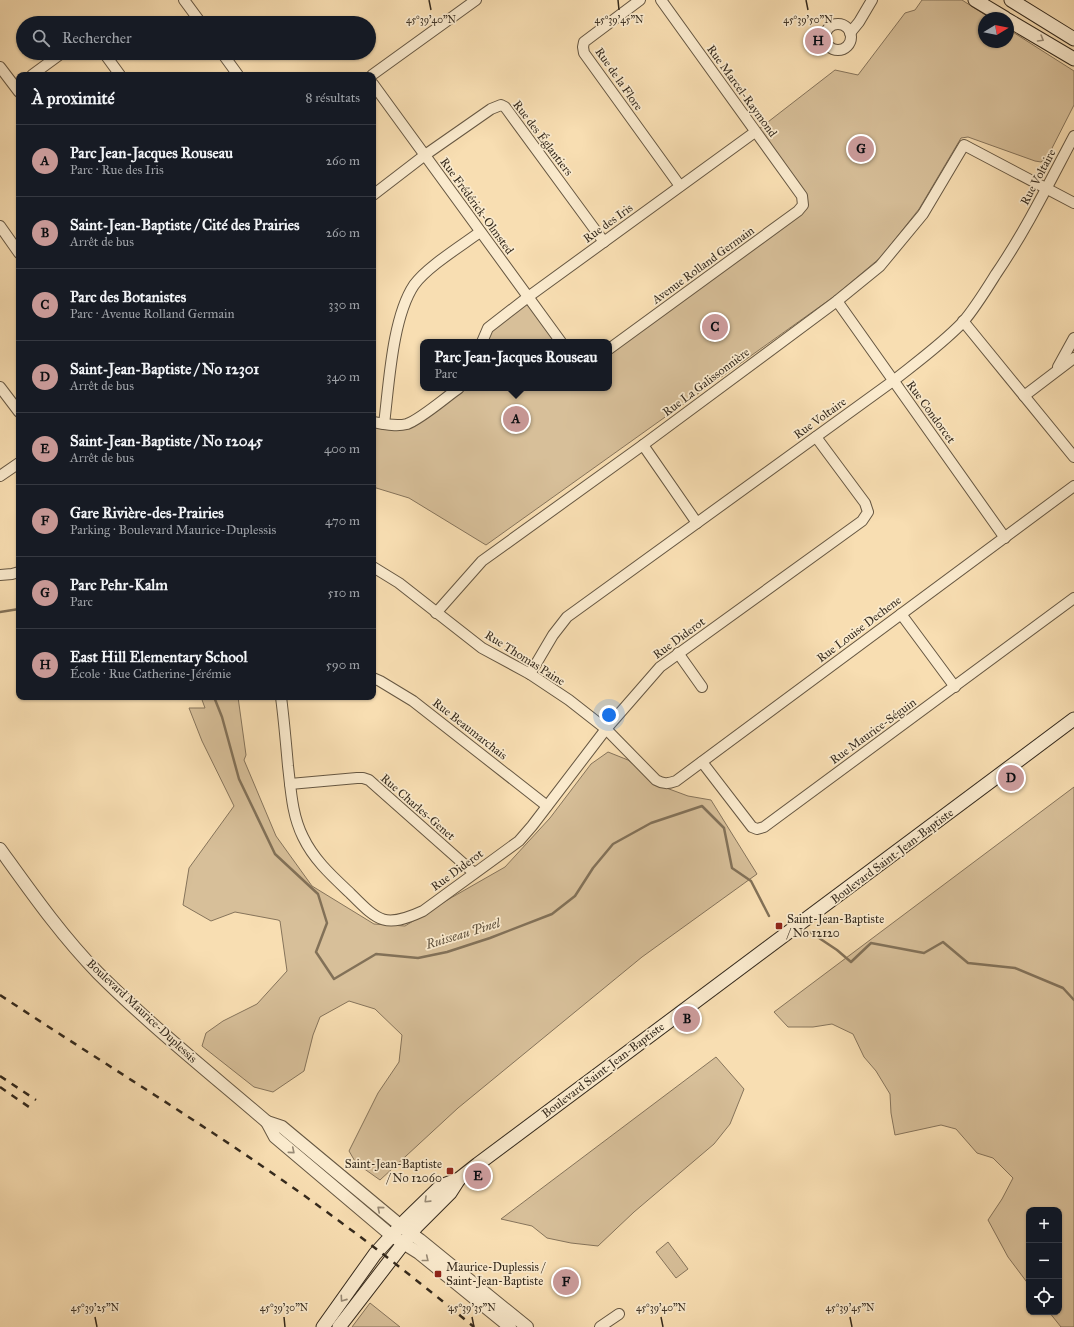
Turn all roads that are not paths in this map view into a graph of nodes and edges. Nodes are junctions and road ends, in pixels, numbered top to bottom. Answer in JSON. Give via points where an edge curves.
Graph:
{"nodes":[{"id":1,"x":184,"y":0,"type":"edge"},
{"id":2,"x":476,"y":0,"type":"edge"},
{"id":3,"x":640,"y":0,"type":"edge"},
{"id":4,"x":661,"y":0,"type":"edge"},
{"id":5,"x":872,"y":0,"type":"edge"},
{"id":6,"x":975,"y":0,"type":"edge"},
{"id":7,"x":1011,"y":0,"type":"edge"},
{"id":8,"x":995,"y":12,"type":"edge"},
{"id":9,"x":195,"y":16,"type":"edge"},
{"id":10,"x":1014,"y":24,"type":"edge"},
{"id":11,"x":850,"y":33,"type":"dead end"},
{"id":12,"x":1074,"y":39,"type":"edge"},
{"id":13,"x":1074,"y":59,"type":"edge"},
{"id":14,"x":52,"y":60,"type":"edge"},
{"id":15,"x":109,"y":60,"type":"edge"},
{"id":16,"x":227,"y":60,"type":"edge"},
{"id":17,"x":0,"y":67,"type":"edge"},
{"id":18,"x":36,"y":72,"type":"edge"},
{"id":19,"x":118,"y":72,"type":"edge"},
{"id":20,"x":236,"y":72,"type":"edge"},
{"id":21,"x":376,"y":72,"type":"edge"},
{"id":22,"x":16,"y":86,"type":"edge"},
{"id":23,"x":376,"y":88,"type":"edge"},
{"id":24,"x":755,"y":132,"type":"junction"},
{"id":25,"x":1074,"y":136,"type":"edge"},
{"id":26,"x":425,"y":155,"type":"junction"},
{"id":27,"x":680,"y":186,"type":"junction"},
{"id":28,"x":1047,"y":188,"type":"junction"},
{"id":29,"x":376,"y":193,"type":"edge"},
{"id":30,"x":802,"y":196,"type":"joint"},
{"id":31,"x":1074,"y":203,"type":"edge"},
{"id":32,"x":0,"y":226,"type":"edge"},
{"id":33,"x":480,"y":232,"type":"junction"},
{"id":34,"x":604,"y":242,"type":"junction"},
{"id":35,"x":16,"y":249,"type":"edge"},
{"id":36,"x":528,"y":297,"type":"junction"},
{"id":37,"x":837,"y":301,"type":"junction"},
{"id":38,"x":963,"y":321,"type":"junction"},
{"id":39,"x":1074,"y":338,"type":"edge"},
{"id":40,"x":483,"y":339,"type":"edge"},
{"id":41,"x":559,"y":339,"type":"edge"},
{"id":42,"x":612,"y":347,"type":"edge"},
{"id":43,"x":1074,"y":358,"type":"edge"},
{"id":44,"x":1056,"y":371,"type":"junction"},
{"id":45,"x":893,"y":381,"type":"junction"},
{"id":46,"x":0,"y":386,"type":"edge"},
{"id":47,"x":455,"y":391,"type":"edge"},
{"id":48,"x":1024,"y":396,"type":"junction"},
{"id":49,"x":16,"y":408,"type":"edge"},
{"id":50,"x":376,"y":423,"type":"edge"},
{"id":51,"x":384,"y":424,"type":"junction"},
{"id":52,"x":816,"y":437,"type":"junction"},
{"id":53,"x":643,"y":445,"type":"junction"},
{"id":54,"x":1074,"y":457,"type":"edge"},
{"id":55,"x":16,"y":465,"type":"edge"},
{"id":56,"x":0,"y":476,"type":"edge"},
{"id":57,"x":1074,"y":486,"type":"edge"},
{"id":58,"x":697,"y":522,"type":"junction"},
{"id":59,"x":1005,"y":538,"type":"junction"},
{"id":60,"x":376,"y":569,"type":"edge"},
{"id":61,"x":16,"y":573,"type":"edge"},
{"id":62,"x":0,"y":575,"type":"edge"},
{"id":63,"x":1074,"y":598,"type":"edge"},
{"id":64,"x":436,"y":613,"type":"junction"},
{"id":65,"x":901,"y":614,"type":"junction"},
{"id":66,"x":678,"y":653,"type":"junction"},
{"id":67,"x":530,"y":674,"type":"junction"},
{"id":68,"x":376,"y":679,"type":"edge"},
{"id":69,"x":702,"y":686,"type":"dead end"},
{"id":70,"x":955,"y":687,"type":"junction"},
{"id":71,"x":281,"y":700,"type":"edge"},
{"id":72,"x":1074,"y":719,"type":"edge"},
{"id":73,"x":606,"y":729,"type":"junction"},
{"id":74,"x":702,"y":762,"type":"junction"},
{"id":75,"x":656,"y":780,"type":"joint"},
{"id":76,"x":290,"y":784,"type":"junction"},
{"id":77,"x":547,"y":806,"type":"junction"},
{"id":78,"x":0,"y":849,"type":"edge"},
{"id":79,"x":474,"y":873,"type":"junction"},
{"id":80,"x":267,"y":1122,"type":"junction"},
{"id":81,"x":405,"y":1235,"type":"junction"},
{"id":82,"x":392,"y":1236,"type":"junction"},
{"id":83,"x":619,"y":1314,"type":"dead end"},
{"id":84,"x":323,"y":1327,"type":"edge"},
{"id":85,"x":339,"y":1327,"type":"edge"},
{"id":86,"x":510,"y":1327,"type":"edge"},
{"id":87,"x":527,"y":1327,"type":"edge"},
{"id":88,"x":600,"y":1327,"type":"edge"}],
"edges":[{"from":1,"to":9,"type":"street"},
{"from":2,"to":21,"type":"street"},
{"from":3,"to":27,"type":"street","name":"Rue de la Flore","via":[[584,42],[582,47]]},
{"from":4,"to":24,"type":"street","name":"Rue Marcel-Raymond"},
{"from":5,"to":11,"type":"street"},
{"from":6,"to":8,"type":"main road"},
{"from":7,"to":12,"type":"main road"},
{"from":10,"to":13,"type":"main road","one_way":true},
{"from":14,"to":18,"type":"street"},
{"from":15,"to":19,"type":"street"},
{"from":16,"to":20,"type":"street"},
{"from":17,"to":22,"type":"street"},
{"from":23,"to":26,"type":"street","name":"Rue Frédérick-Olmsted"},
{"from":24,"to":27,"type":"street","name":"Rue des Iris"},
{"from":24,"to":30,"type":"street","name":"Rue Marcel-Raymond"},
{"from":25,"to":28,"type":"street","name":"Rue Voltaire"},
{"from":26,"to":29,"type":"street"},
{"from":26,"to":33,"type":"street","name":"Rue Frédérick-Olmsted"},
{"from":26,"to":34,"type":"street","name":"Rue des Églantiers","via":[[491,109],[500,105],[505,107]]},
{"from":27,"to":34,"type":"street","name":"Rue des Iris"},
{"from":28,"to":31,"type":"street"},
{"from":28,"to":37,"type":"street","name":"Rue La Galissonnière","via":[[964,145],[923,214],[880,266]]},
{"from":28,"to":38,"type":"street","name":"Rue Voltaire","via":[[1008,256]]},
{"from":30,"to":42,"type":"street","name":"Avenue Rolland Germain","via":[[803,205],[798,211]]},
{"from":32,"to":35,"type":"street"},
{"from":33,"to":36,"type":"street","name":"Rue Frédérick-Olmsted"},
{"from":33,"to":51,"type":"street","via":[[427,272],[406,300],[396,334]]},
{"from":34,"to":36,"type":"street","name":"Rue des Iris"},
{"from":36,"to":40,"type":"street","name":"Rue des Iris","via":[[488,328]]},
{"from":36,"to":41,"type":"street","name":"Rue Frédérick-Olmsted"},
{"from":37,"to":45,"type":"street","name":"Rue Condorcet"},
{"from":37,"to":53,"type":"street","name":"Rue La Galissonnière"},
{"from":38,"to":45,"type":"street","name":"Rue Voltaire","via":[[936,348]]},
{"from":38,"to":48,"type":"street"},
{"from":39,"to":44,"type":"street"},
{"from":43,"to":44,"type":"street"},
{"from":44,"to":48,"type":"street"},
{"from":45,"to":52,"type":"street","name":"Rue Voltaire"},
{"from":45,"to":59,"type":"street","name":"Rue Condorcet"},
{"from":46,"to":49,"type":"street"},
{"from":47,"to":51,"type":"street","via":[[408,424]]},
{"from":48,"to":54,"type":"street"},
{"from":50,"to":51,"type":"street"},
{"from":52,"to":58,"type":"street","name":"Rue Voltaire"},
{"from":52,"to":66,"type":"street","name":"Rue Diderot","via":[[865,503],[868,512],[866,517]]},
{"from":53,"to":58,"type":"street"},
{"from":53,"to":64,"type":"street","name":"Rue La Galissonnière","via":[[482,561]]},
{"from":55,"to":56,"type":"street"},
{"from":57,"to":59,"type":"street","name":"Rue Louise Dechene"},
{"from":58,"to":67,"type":"street","name":"Rue Voltaire","via":[[567,618],[553,635]]},
{"from":59,"to":65,"type":"street","name":"Rue Louise Dechene"},
{"from":60,"to":64,"type":"street","name":"Rue Thomas Paine","via":[[400,583]]},
{"from":61,"to":62,"type":"street"},
{"from":63,"to":70,"type":"street","name":"Rue Maurice-Séguin"},
{"from":64,"to":67,"type":"street","name":"Rue Thomas Paine","via":[[482,648]]},
{"from":65,"to":70,"type":"street"},
{"from":65,"to":74,"type":"street","name":"Rue Louise Dechene"},
{"from":66,"to":69,"type":"street"},
{"from":66,"to":73,"type":"street","name":"Rue Diderot","via":[[660,666]]},
{"from":67,"to":73,"type":"street","name":"Rue Thomas Paine"},
{"from":68,"to":77,"type":"street","name":"Rue Beaumarchais","via":[[413,702]]},
{"from":70,"to":74,"type":"street","name":"Rue Maurice-Séguin","via":[[764,828],[752,827]]},
{"from":71,"to":76,"type":"street"},
{"from":72,"to":81,"type":"main road","name":"Boulevard Saint-Jean-Baptiste","via":[[459,1179],[441,1186]]},
{"from":73,"to":75,"type":"street","name":"Rue Thomas Paine"},
{"from":73,"to":77,"type":"street","name":"Rue Diderot"},
{"from":74,"to":75,"type":"street","name":"Rue Louise Dechene","via":[[676,781],[665,784]]},
{"from":76,"to":79,"type":"street","name":"Rue Charles-Genet","via":[[357,778],[369,780]]},
{"from":76,"to":79,"type":"street","name":"Rue Diderot","via":[[293,808],[303,837],[319,862],[376,917],[395,921],[423,911]]},
{"from":77,"to":79,"type":"street","name":"Rue Diderot","via":[[519,841]]},
{"from":78,"to":80,"type":"street","name":"Boulevard Maurice-Duplessis","via":[[55,924],[98,972],[140,1013]]},
{"from":81,"to":80,"type":"street","name":"Boulevard Maurice-Duplessis","one_way":true,"via":[[282,1127]]},
{"from":80,"to":82,"type":"street","name":"Boulevard Maurice-Duplessis","one_way":true,"via":[[275,1137]]},
{"from":81,"to":82,"type":"main road","name":"Boulevard Saint-Jean-Baptiste"},
{"from":81,"to":85,"type":"main road","name":"Boulevard Saint-Jean-Baptiste"},
{"from":81,"to":86,"type":"street","name":"Boulevard Maurice-Duplessis","one_way":true,"via":[[419,1253]]},
{"from":81,"to":87,"type":"street","name":"Boulevard Maurice-Duplessis"},
{"from":82,"to":84,"type":"main road","name":"Boulevard Saint-Jean-Baptiste","one_way":true,"via":[[375,1254]]},
{"from":83,"to":88,"type":"street"}]}
